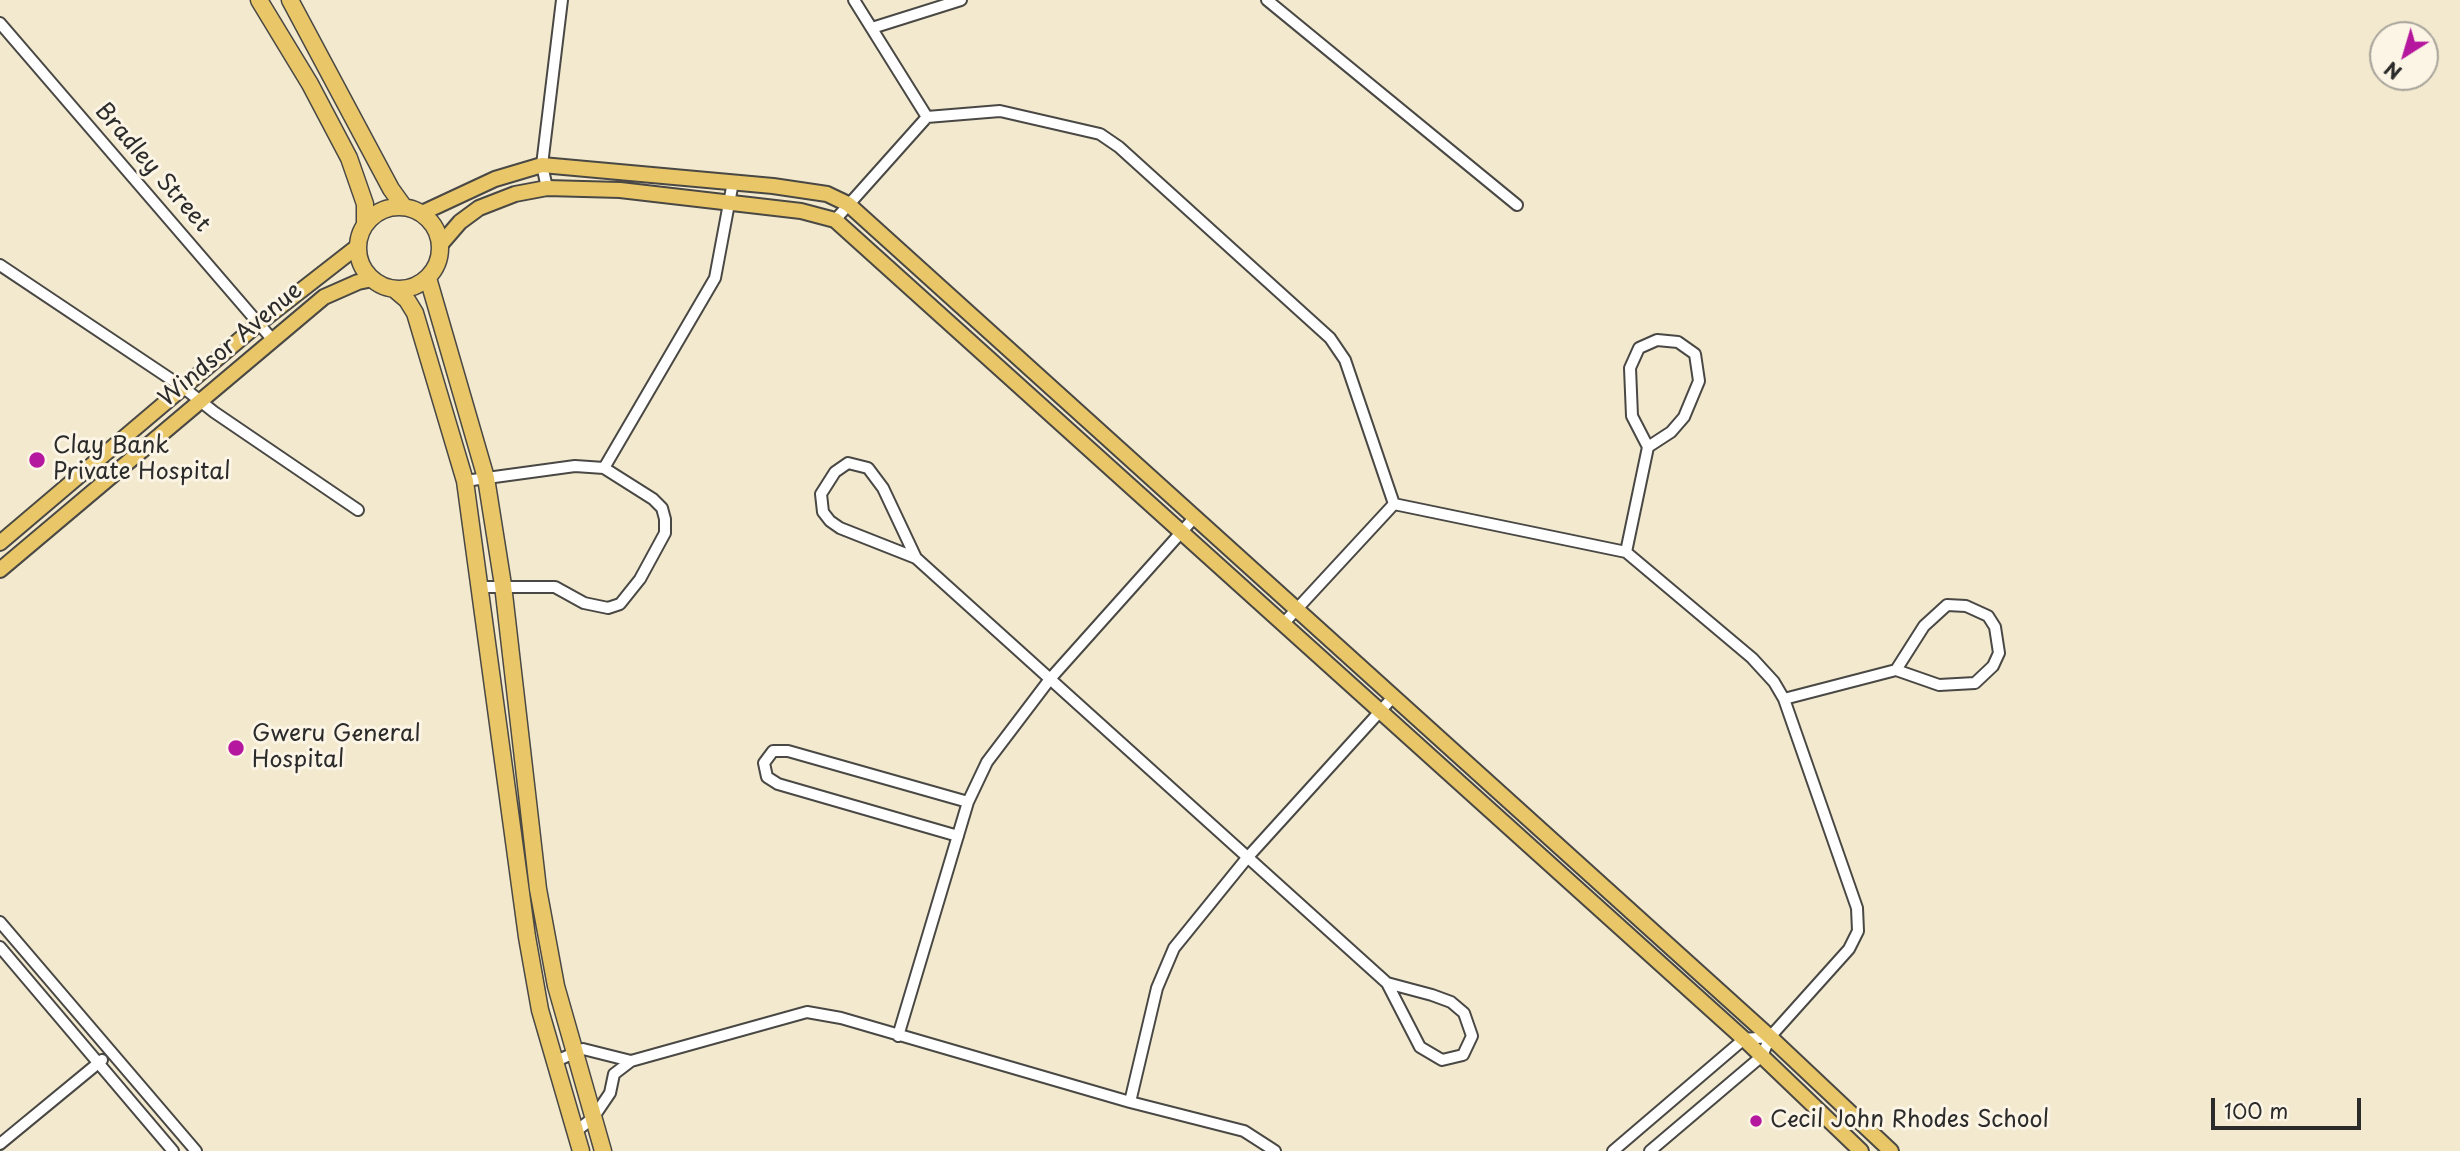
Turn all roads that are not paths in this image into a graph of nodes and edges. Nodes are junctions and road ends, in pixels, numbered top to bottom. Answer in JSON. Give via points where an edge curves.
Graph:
{"nodes":[{"id":1,"x":259,"y":0,"type":"edge"},
{"id":2,"x":290,"y":0,"type":"edge"},
{"id":3,"x":562,"y":0,"type":"edge"},
{"id":4,"x":854,"y":0,"type":"edge"},
{"id":5,"x":961,"y":0,"type":"edge"},
{"id":6,"x":1267,"y":0,"type":"edge"},
{"id":7,"x":0,"y":23,"type":"edge"},
{"id":8,"x":872,"y":27,"type":"junction"},
{"id":9,"x":926,"y":117,"type":"junction"},
{"id":10,"x":542,"y":165,"type":"junction"},
{"id":11,"x":733,"y":182,"type":"junction"},
{"id":12,"x":547,"y":188,"type":"junction"},
{"id":13,"x":730,"y":203,"type":"junction"},
{"id":14,"x":848,"y":204,"type":"junction"},
{"id":15,"x":1517,"y":205,"type":"dead end"},
{"id":16,"x":404,"y":207,"type":"junction"},
{"id":17,"x":422,"y":213,"type":"junction"},
{"id":18,"x":835,"y":220,"type":"junction"},
{"id":19,"x":365,"y":225,"type":"junction"},
{"id":20,"x":440,"y":244,"type":"junction"},
{"id":21,"x":358,"y":246,"type":"junction"},
{"id":22,"x":0,"y":265,"type":"edge"},
{"id":23,"x":428,"y":278,"type":"junction"},
{"id":24,"x":373,"y":279,"type":"junction"},
{"id":25,"x":394,"y":289,"type":"junction"},
{"id":26,"x":258,"y":324,"type":"junction"},
{"id":27,"x":272,"y":339,"type":"junction"},
{"id":28,"x":184,"y":388,"type":"junction"},
{"id":29,"x":199,"y":401,"type":"junction"},
{"id":30,"x":1648,"y":447,"type":"junction"},
{"id":31,"x":604,"y":468,"type":"junction"},
{"id":32,"x":486,"y":478,"type":"junction"},
{"id":33,"x":465,"y":481,"type":"junction"},
{"id":34,"x":1394,"y":504,"type":"junction"},
{"id":35,"x":358,"y":510,"type":"dead end"},
{"id":36,"x":1194,"y":518,"type":"junction"},
{"id":37,"x":1181,"y":533,"type":"junction"},
{"id":38,"x":0,"y":542,"type":"edge"},
{"id":39,"x":1626,"y":552,"type":"junction"},
{"id":40,"x":916,"y":558,"type":"junction"},
{"id":41,"x":0,"y":570,"type":"edge"},
{"id":42,"x":503,"y":585,"type":"junction"},
{"id":43,"x":481,"y":587,"type":"junction"},
{"id":44,"x":1296,"y":610,"type":"junction"},
{"id":45,"x":1283,"y":624,"type":"junction"},
{"id":46,"x":510,"y":647,"type":"junction"},
{"id":47,"x":489,"y":650,"type":"junction"},
{"id":48,"x":1896,"y":670,"type":"junction"},
{"id":49,"x":1050,"y":679,"type":"junction"},
{"id":50,"x":1394,"y":696,"type":"junction"},
{"id":51,"x":1784,"y":699,"type":"junction"},
{"id":52,"x":1381,"y":711,"type":"junction"},
{"id":53,"x":522,"y":748,"type":"junction"},
{"id":54,"x":503,"y":752,"type":"junction"},
{"id":55,"x":968,"y":802,"type":"junction"},
{"id":56,"x":958,"y":836,"type":"junction"},
{"id":57,"x":1247,"y":858,"type":"junction"},
{"id":58,"x":536,"y":868,"type":"junction"},
{"id":59,"x":518,"y":871,"type":"junction"},
{"id":60,"x":0,"y":922,"type":"edge"},
{"id":61,"x":0,"y":947,"type":"edge"},
{"id":62,"x":1387,"y":983,"type":"junction"},
{"id":63,"x":898,"y":1036,"type":"junction"},
{"id":64,"x":1770,"y":1037,"type":"junction"},
{"id":65,"x":1744,"y":1038,"type":"junction"},
{"id":66,"x":112,"y":1051,"type":"junction"},
{"id":67,"x":573,"y":1052,"type":"junction"},
{"id":68,"x":1762,"y":1056,"type":"junction"},
{"id":69,"x":631,"y":1061,"type":"junction"},
{"id":70,"x":554,"y":1062,"type":"junction"},
{"id":71,"x":98,"y":1063,"type":"junction"},
{"id":72,"x":1130,"y":1102,"type":"junction"},
{"id":73,"x":593,"y":1118,"type":"junction"},
{"id":74,"x":575,"y":1132,"type":"junction"},
{"id":75,"x":0,"y":1144,"type":"edge"},
{"id":76,"x":173,"y":1151,"type":"edge"},
{"id":77,"x":196,"y":1151,"type":"edge"},
{"id":78,"x":581,"y":1151,"type":"edge"},
{"id":79,"x":603,"y":1151,"type":"edge"},
{"id":80,"x":1275,"y":1151,"type":"edge"},
{"id":81,"x":1613,"y":1151,"type":"edge"},
{"id":82,"x":1650,"y":1151,"type":"edge"},
{"id":83,"x":1861,"y":1151,"type":"edge"},
{"id":84,"x":1891,"y":1151,"type":"edge"}],
"edges":[{"from":1,"to":19,"type":"highway","via":[[349,158],[365,204]]},
{"from":2,"to":16,"type":"highway"},
{"from":3,"to":10,"type":"street"},
{"from":4,"to":8,"type":"street"},
{"from":5,"to":8,"type":"street"},
{"from":6,"to":15,"type":"street"},
{"from":7,"to":26,"type":"street","name":"Bradley Street"},
{"from":8,"to":9,"type":"street"},
{"from":9,"to":14,"type":"street"},
{"from":9,"to":34,"type":"street","via":[[1000,111],[1100,134],[1119,147],[1330,338],[1345,360]]},
{"from":10,"to":11,"type":"main road"},
{"from":10,"to":12,"type":"street"},
{"from":10,"to":17,"type":"main road","via":[[495,179]]},
{"from":11,"to":13,"type":"street"},
{"from":11,"to":14,"type":"main road","via":[[827,194]]},
{"from":12,"to":13,"type":"main road","via":[[620,190]]},
{"from":12,"to":20,"type":"main road","via":[[479,208]]},
{"from":13,"to":18,"type":"main road","via":[[820,214]]},
{"from":13,"to":31,"type":"street","via":[[720,260],[707,295]]},
{"from":14,"to":18,"type":"street"},
{"from":14,"to":36,"type":"main road"},
{"from":16,"to":17,"type":"highway"},
{"from":16,"to":19,"type":"highway","via":[[382,211]]},
{"from":17,"to":20,"type":"highway","via":[[435,226]]},
{"from":18,"to":37,"type":"main road"},
{"from":19,"to":21,"type":"highway"},
{"from":20,"to":23,"type":"highway","via":[[438,262]]},
{"from":21,"to":24,"type":"highway","via":[[360,261]]},
{"from":21,"to":26,"type":"main road","name":"Windsor Avenue"},
{"from":22,"to":28,"type":"street"},
{"from":23,"to":25,"type":"highway","via":[[412,288]]},
{"from":23,"to":32,"type":"highway"},
{"from":24,"to":25,"type":"highway"},
{"from":24,"to":27,"type":"main road","name":"Windsor Avenue","via":[[324,297]]},
{"from":25,"to":33,"type":"highway","via":[[415,313]]},
{"from":26,"to":27,"type":"street","name":"Bradley Street"},
{"from":26,"to":28,"type":"main road","name":"Windsor Avenue"},
{"from":27,"to":29,"type":"main road","name":"Windsor Avenue"},
{"from":28,"to":29,"type":"street"},
{"from":28,"to":38,"type":"main road","name":"Windsor Avenue"},
{"from":29,"to":35,"type":"street"},
{"from":29,"to":41,"type":"main road","name":"Windsor Avenue"},
{"from":30,"to":30,"type":"street","via":[[1632,416],[1630,368],[1639,348],[1657,340],[1678,342],[1695,354],[1699,381],[1684,418]]},
{"from":30,"to":39,"type":"street"},
{"from":31,"to":32,"type":"street","via":[[575,466]]},
{"from":31,"to":42,"type":"street","via":[[653,499],[665,520],[661,544],[628,596],[620,604],[597,608],[555,587]]},
{"from":32,"to":33,"type":"street"},
{"from":32,"to":42,"type":"highway"},
{"from":33,"to":43,"type":"highway"},
{"from":34,"to":39,"type":"street"},
{"from":34,"to":44,"type":"street"},
{"from":36,"to":37,"type":"street"},
{"from":36,"to":44,"type":"main road"},
{"from":37,"to":45,"type":"main road"},
{"from":37,"to":49,"type":"street"},
{"from":39,"to":51,"type":"street","via":[[1752,658]]},
{"from":40,"to":40,"type":"street","via":[[830,522],[823,512],[821,494],[835,472],[848,463],[868,468],[883,488]]},
{"from":40,"to":49,"type":"street"},
{"from":42,"to":43,"type":"street"},
{"from":42,"to":46,"type":"highway"},
{"from":43,"to":47,"type":"highway"},
{"from":44,"to":45,"type":"street"},
{"from":44,"to":50,"type":"main road"},
{"from":45,"to":52,"type":"main road"},
{"from":46,"to":47,"type":"highway"},
{"from":46,"to":53,"type":"highway"},
{"from":47,"to":54,"type":"highway"},
{"from":48,"to":48,"type":"street","via":[[1924,626],[1947,605],[1966,606],[1988,616],[1995,626],[1999,653],[1975,683],[1939,685]]},
{"from":48,"to":51,"type":"street"},
{"from":49,"to":55,"type":"street","via":[[987,762]]},
{"from":49,"to":57,"type":"street"},
{"from":50,"to":52,"type":"street"},
{"from":50,"to":64,"type":"main road"},
{"from":51,"to":64,"type":"street","via":[[1857,908],[1858,931],[1849,949]]},
{"from":52,"to":57,"type":"street"},
{"from":52,"to":65,"type":"main road"},
{"from":53,"to":54,"type":"highway"},
{"from":53,"to":58,"type":"highway"},
{"from":54,"to":59,"type":"highway"},
{"from":55,"to":56,"type":"street"},
{"from":55,"to":56,"type":"street","via":[[788,751],[773,751],[764,763],[767,776],[778,784]]},
{"from":56,"to":63,"type":"street"},
{"from":57,"to":62,"type":"street"},
{"from":57,"to":72,"type":"street","via":[[1194,920],[1164,967]]},
{"from":58,"to":59,"type":"highway"},
{"from":58,"to":67,"type":"highway","via":[[556,986]]},
{"from":59,"to":70,"type":"highway","via":[[540,1010]]},
{"from":60,"to":66,"type":"street"},
{"from":61,"to":71,"type":"street"},
{"from":62,"to":62,"type":"street","via":[[1420,1047],[1442,1060],[1464,1055],[1472,1036],[1464,1013],[1451,1002]]},
{"from":63,"to":69,"type":"street","via":[[807,1012]]},
{"from":63,"to":72,"type":"street"},
{"from":64,"to":65,"type":"street"},
{"from":64,"to":68,"type":"street"},
{"from":64,"to":84,"type":"main road"},
{"from":65,"to":68,"type":"main road"},
{"from":65,"to":81,"type":"street"},
{"from":66,"to":71,"type":"street"},
{"from":66,"to":77,"type":"street"},
{"from":67,"to":69,"type":"street","via":[[591,1050]]},
{"from":67,"to":70,"type":"street"},
{"from":67,"to":73,"type":"highway"},
{"from":68,"to":82,"type":"street"},
{"from":68,"to":83,"type":"main road"},
{"from":69,"to":73,"type":"street","via":[[614,1074],[610,1093]]},
{"from":70,"to":74,"type":"highway"},
{"from":71,"to":75,"type":"street"},
{"from":71,"to":76,"type":"street"},
{"from":72,"to":80,"type":"street","via":[[1244,1130]]},
{"from":73,"to":74,"type":"street"},
{"from":73,"to":79,"type":"highway"},
{"from":74,"to":78,"type":"highway"}]}
